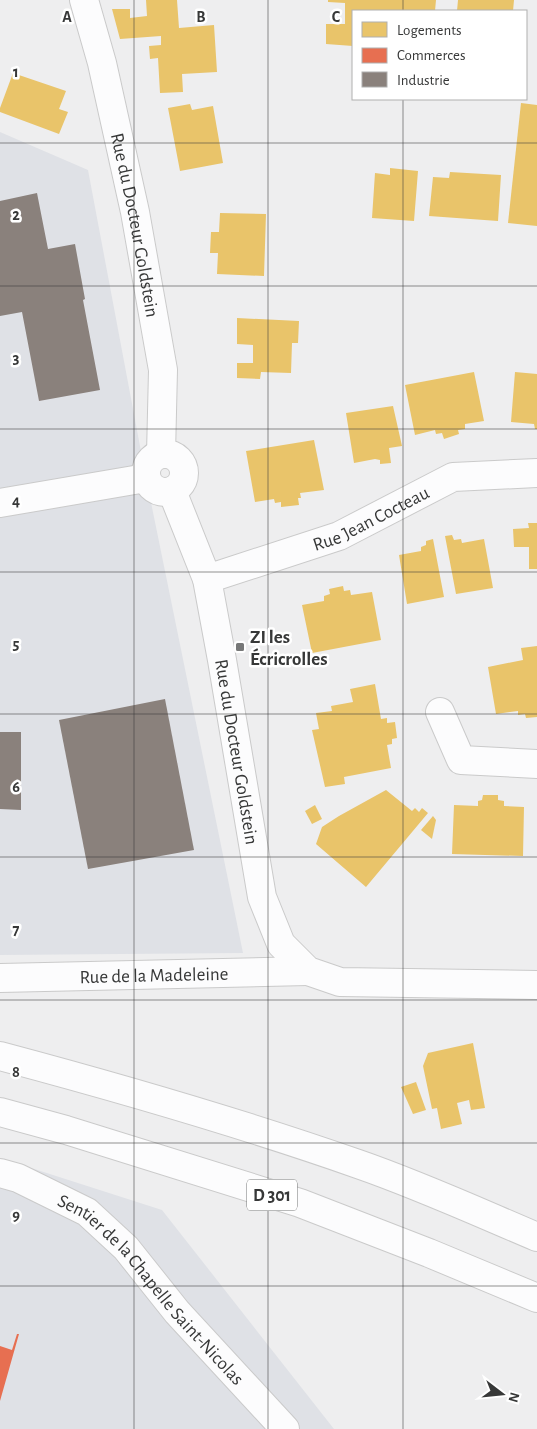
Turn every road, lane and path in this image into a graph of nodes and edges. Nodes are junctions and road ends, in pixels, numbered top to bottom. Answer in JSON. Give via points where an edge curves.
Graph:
{"nodes":[{"id":1,"x":84,"y":0,"type":"edge"},
{"id":2,"x":161,"y":454,"type":"junction"},
{"id":3,"x":537,"y":473,"type":"edge"},
{"id":4,"x":146,"y":478,"type":"junction"},
{"id":5,"x":172,"y":491,"type":"junction"},
{"id":6,"x":0,"y":503,"type":"edge"},
{"id":7,"x":207,"y":579,"type":"junction"},
{"id":8,"x":440,"y":712,"type":"dead end"},
{"id":9,"x":537,"y":764,"type":"edge"},
{"id":10,"x":308,"y":971,"type":"junction"},
{"id":11,"x":0,"y":978,"type":"edge"},
{"id":12,"x":537,"y":985,"type":"edge"},
{"id":13,"x":0,"y":1056,"type":"edge"},
{"id":14,"x":0,"y":1112,"type":"edge"},
{"id":15,"x":0,"y":1173,"type":"edge"},
{"id":16,"x":300,"y":1204,"type":"junction"},
{"id":17,"x":537,"y":1237,"type":"edge"},
{"id":18,"x":537,"y":1280,"type":"edge"},
{"id":19,"x":537,"y":1298,"type":"edge"},
{"id":20,"x":285,"y":1429,"type":"edge"}],
"edges":[{"from":1,"to":2,"type":"street","name":"Rue du Docteur Goldstein","via":[[102,63],[133,203],[163,370]]},
{"from":2,"to":4,"type":"street","via":[[150,460]]},
{"from":2,"to":5,"type":"street","via":[[173,456],[182,465],[184,477]]},
{"from":3,"to":7,"type":"street","name":"Rue Jean Cocteau","via":[[453,477],[339,536]]},
{"from":4,"to":5,"type":"street","via":[[153,488]]},
{"from":4,"to":6,"type":"street"},
{"from":5,"to":7,"type":"street","name":"Rue du Docteur Goldstein"},
{"from":7,"to":10,"type":"street","name":"Rue du Docteur Goldstein","via":[[262,897],[281,944]]},
{"from":8,"to":9,"type":"street","via":[[461,760]]},
{"from":10,"to":11,"type":"street","name":"Rue de la Madeleine"},
{"from":10,"to":12,"type":"street","name":"Rue du Docteur Goldstein","via":[[340,982]]},
{"from":13,"to":17,"type":"street","via":[[109,1085],[359,1165]]},
{"from":14,"to":16,"type":"street","number":"D 301"},
{"from":15,"to":20,"type":"street","name":"Sentier de la Chapelle Saint-Nicolas","via":[[18,1178],[87,1212],[126,1248],[177,1312]]},
{"from":16,"to":18,"type":"street"},
{"from":16,"to":19,"type":"street","number":"D 301","via":[[429,1252]]}]}
